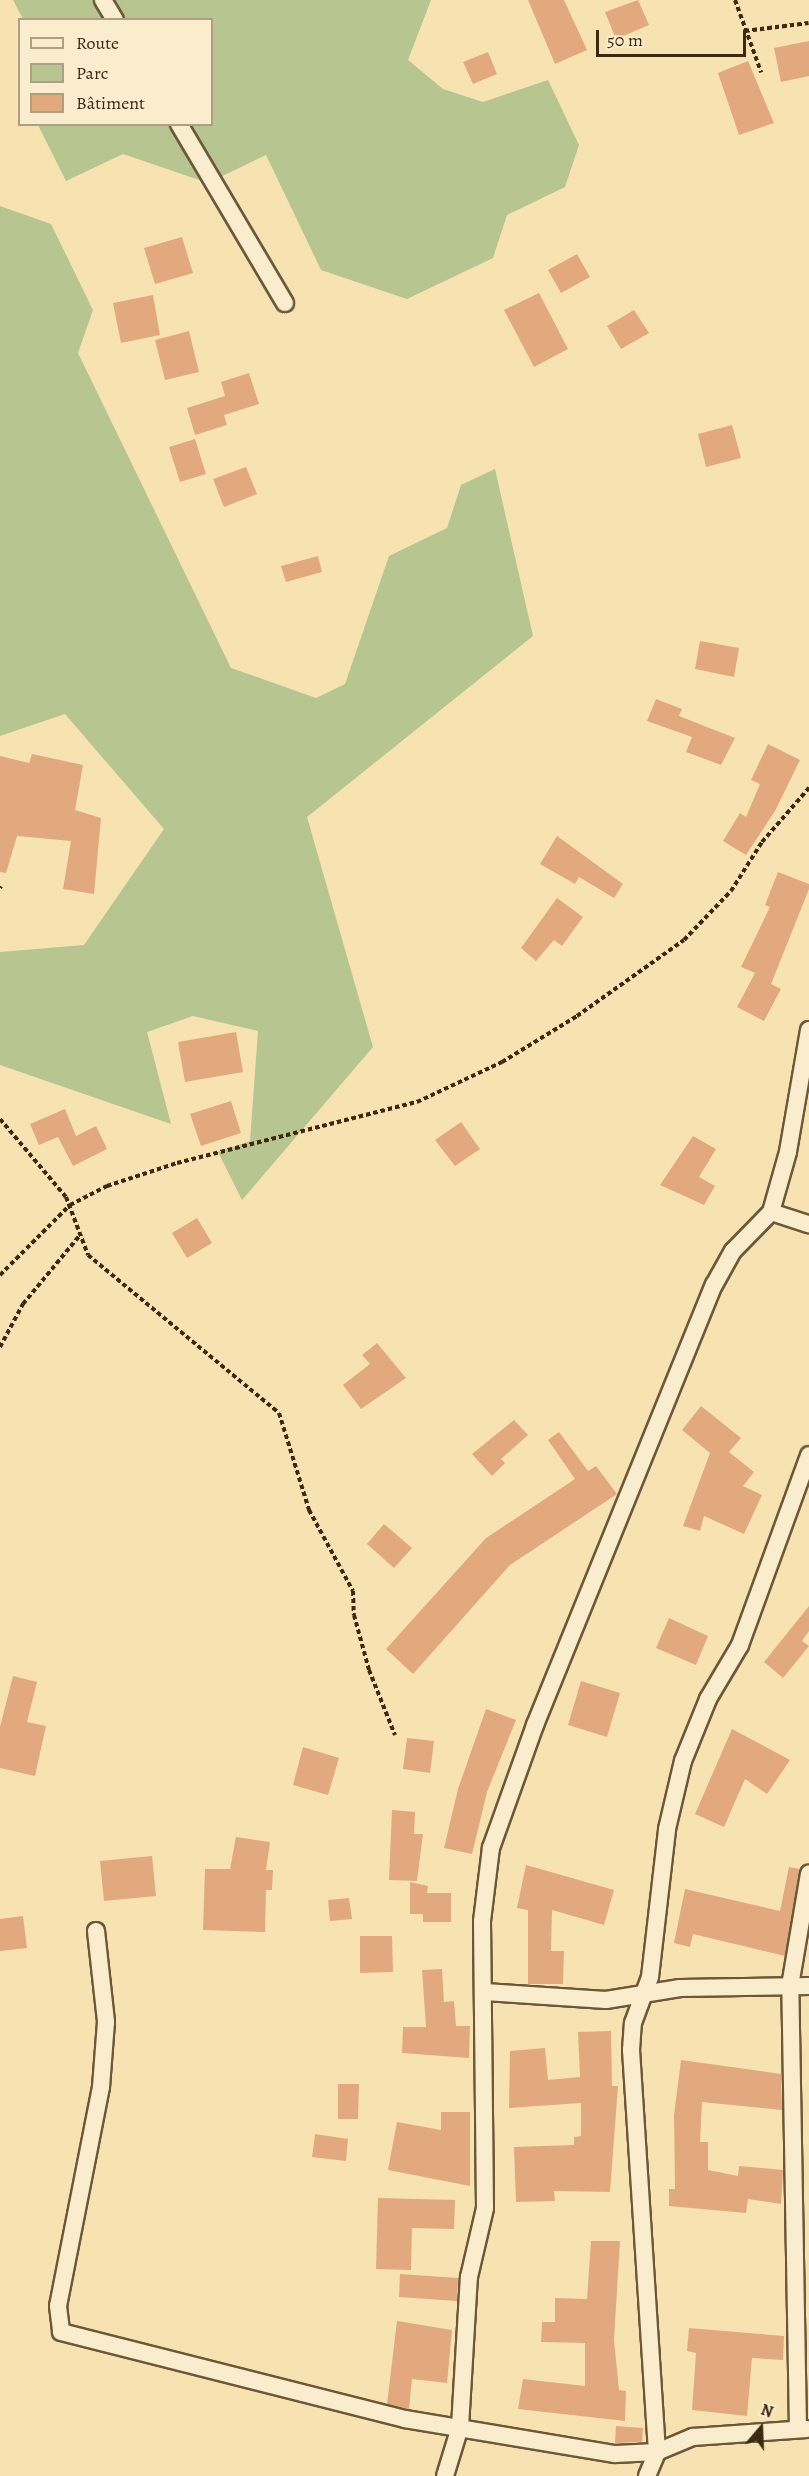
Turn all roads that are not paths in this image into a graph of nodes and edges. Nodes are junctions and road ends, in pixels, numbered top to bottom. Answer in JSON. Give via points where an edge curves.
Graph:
{"nodes":[{"id":1,"x":103,"y":0,"type":"edge"},
{"id":2,"x":114,"y":18,"type":"edge"},
{"id":3,"x":180,"y":126,"type":"edge"},
{"id":4,"x":285,"y":303,"type":"dead end"},
{"id":5,"x":809,"y":1030,"type":"edge"},
{"id":6,"x":771,"y":1212,"type":"junction"},
{"id":7,"x":809,"y":1224,"type":"edge"},
{"id":8,"x":809,"y":1455,"type":"edge"},
{"id":9,"x":809,"y":1874,"type":"edge"},
{"id":10,"x":96,"y":1931,"type":"dead end"},
{"id":11,"x":790,"y":1986,"type":"junction"},
{"id":12,"x":809,"y":1986,"type":"edge"},
{"id":13,"x":485,"y":1992,"type":"junction"},
{"id":14,"x":644,"y":1996,"type":"junction"},
{"id":15,"x":460,"y":2427,"type":"junction"},
{"id":16,"x":803,"y":2429,"type":"edge"},
{"id":17,"x":657,"y":2452,"type":"junction"},
{"id":18,"x":445,"y":2476,"type":"edge"},
{"id":19,"x":647,"y":2476,"type":"edge"}],
"edges":[{"from":1,"to":2,"type":"street"},
{"from":3,"to":4,"type":"street"},
{"from":5,"to":6,"type":"street","via":[[786,1160]]},
{"from":6,"to":7,"type":"street"},
{"from":6,"to":13,"type":"street","via":[[733,1251],[714,1285],[535,1725],[491,1848],[482,1921]]},
{"from":8,"to":14,"type":"street","via":[[740,1646],[708,1699],[683,1761],[667,1830]]},
{"from":9,"to":11,"type":"street"},
{"from":10,"to":15,"type":"street","via":[[106,2022],[101,2087],[58,2306],[61,2332],[331,2403]]},
{"from":11,"to":12,"type":"street"},
{"from":11,"to":14,"type":"street","via":[[680,1988]]},
{"from":11,"to":16,"type":"street"},
{"from":13,"to":14,"type":"street","via":[[606,2000]]},
{"from":13,"to":15,"type":"street","via":[[481,2074],[485,2208],[469,2277]]},
{"from":14,"to":17,"type":"street","via":[[633,2023],[631,2050]]},
{"from":15,"to":17,"type":"street","via":[[615,2454]]},
{"from":15,"to":18,"type":"street"},
{"from":16,"to":17,"type":"street","via":[[693,2437]]},
{"from":17,"to":19,"type":"street"}]}
